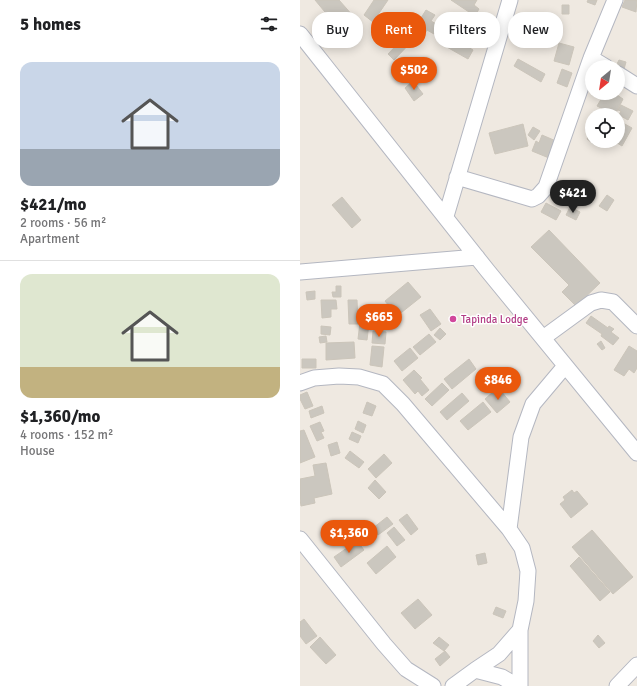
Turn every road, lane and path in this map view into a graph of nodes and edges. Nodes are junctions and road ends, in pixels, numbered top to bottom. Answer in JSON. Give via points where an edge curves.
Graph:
{"nodes":[{"id":1,"x":510,"y":0,"type":"edge"},
{"id":2,"x":615,"y":0,"type":"edge"},
{"id":3,"x":300,"y":34,"type":"edge"},
{"id":4,"x":591,"y":58,"type":"junction"},
{"id":5,"x":594,"y":60,"type":"edge"},
{"id":6,"x":625,"y":78,"type":"edge"},
{"id":7,"x":637,"y":86,"type":"edge"},
{"id":8,"x":457,"y":177,"type":"junction"},
{"id":9,"x":446,"y":216,"type":"junction"},
{"id":10,"x":478,"y":257,"type":"junction"},
{"id":11,"x":300,"y":272,"type":"edge"},
{"id":12,"x":637,"y":326,"type":"edge"},
{"id":13,"x":543,"y":338,"type":"junction"},
{"id":14,"x":565,"y":366,"type":"junction"},
{"id":15,"x":300,"y":383,"type":"edge"},
{"id":16,"x":637,"y":453,"type":"edge"},
{"id":17,"x":509,"y":529,"type":"junction"},
{"id":18,"x":300,"y":539,"type":"edge"},
{"id":19,"x":520,"y":630,"type":"junction"},
{"id":20,"x":637,"y":665,"type":"edge"},
{"id":21,"x":475,"y":670,"type":"junction"},
{"id":22,"x":433,"y":686,"type":"edge"},
{"id":23,"x":453,"y":686,"type":"edge"},
{"id":24,"x":518,"y":686,"type":"edge"},
{"id":25,"x":617,"y":686,"type":"edge"}],
"edges":[{"from":1,"to":8,"type":"street"},
{"from":2,"to":4,"type":"street"},
{"from":3,"to":9,"type":"street"},
{"from":4,"to":5,"type":"street"},
{"from":4,"to":8,"type":"street","via":[[546,187],[538,196],[532,199]]},
{"from":6,"to":7,"type":"street"},
{"from":8,"to":9,"type":"street"},
{"from":9,"to":10,"type":"street"},
{"from":10,"to":11,"type":"street"},
{"from":10,"to":13,"type":"street"},
{"from":12,"to":13,"type":"street","via":[[613,302],[601,300],[591,303]]},
{"from":13,"to":14,"type":"street"},
{"from":14,"to":16,"type":"street"},
{"from":14,"to":17,"type":"street","via":[[533,404],[521,437]]},
{"from":15,"to":17,"type":"street","via":[[314,378],[339,376],[359,377],[383,384]]},
{"from":17,"to":19,"type":"street","via":[[522,548],[528,571],[526,601]]},
{"from":18,"to":22,"type":"street","via":[[406,669]]},
{"from":19,"to":21,"type":"street","via":[[499,654]]},
{"from":19,"to":24,"type":"street"},
{"from":20,"to":25,"type":"street"},
{"from":21,"to":23,"type":"street"},
{"from":21,"to":24,"type":"street","via":[[502,677]]}]}
